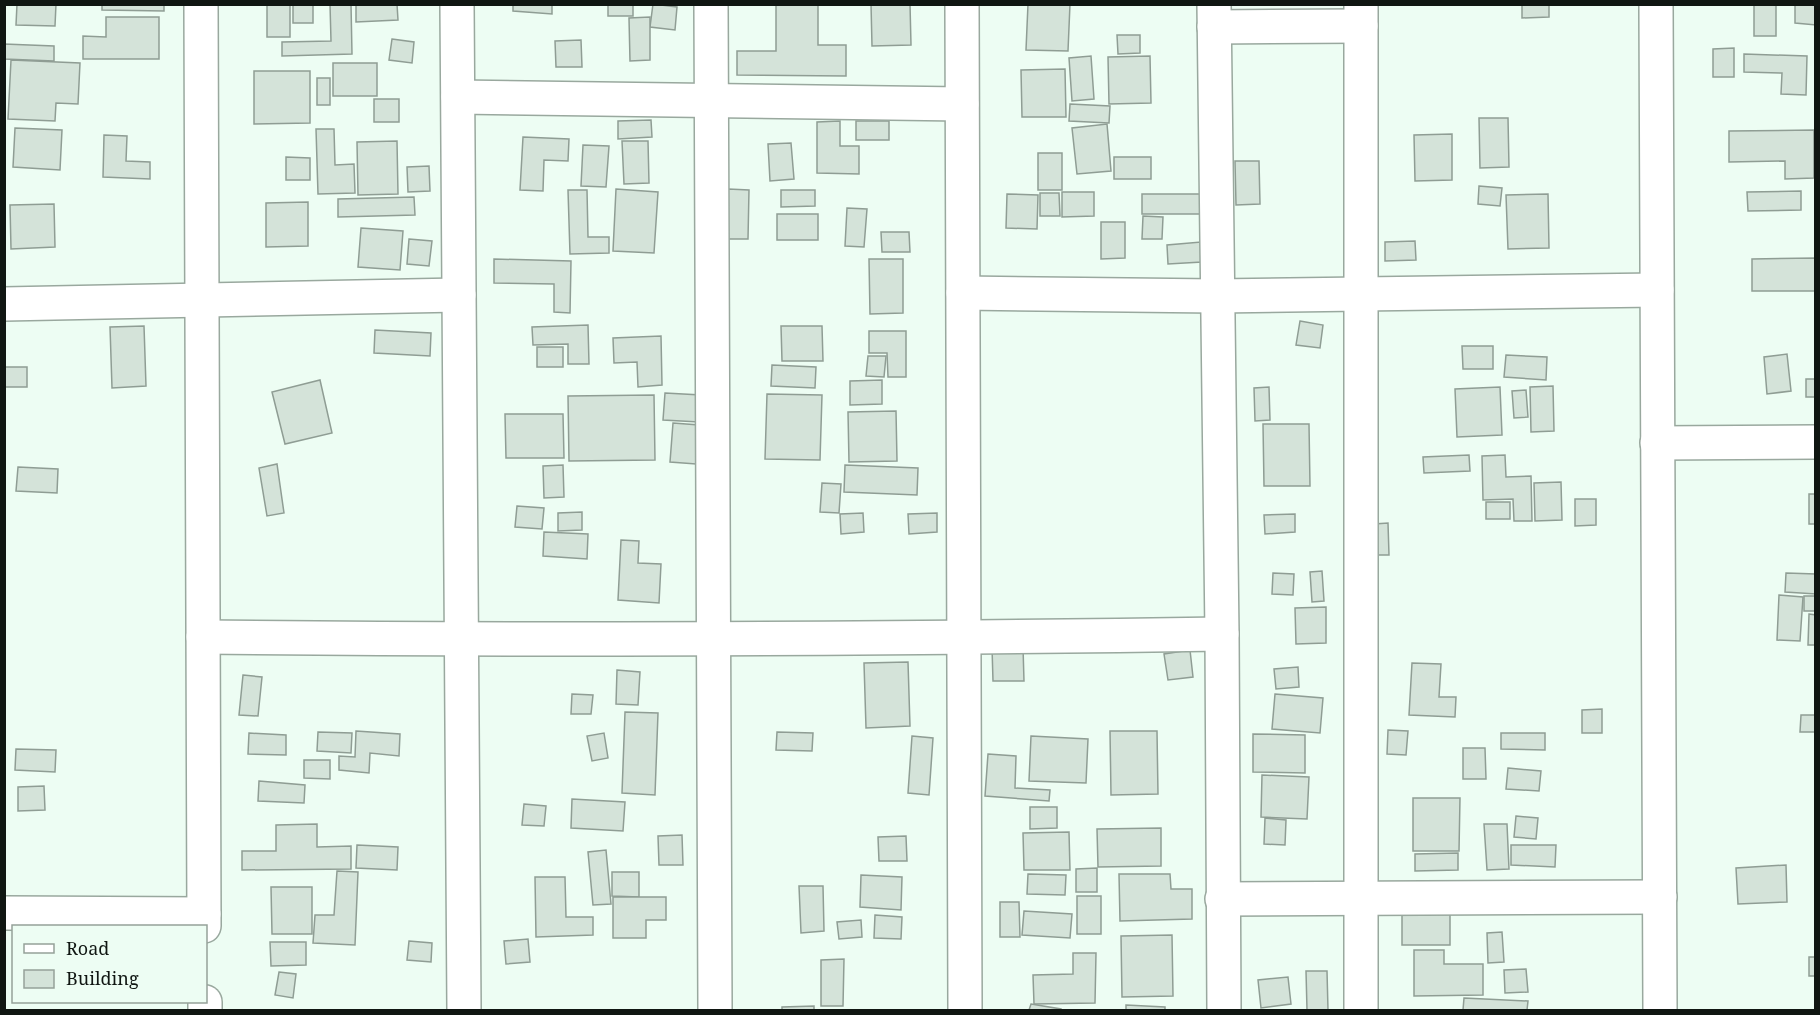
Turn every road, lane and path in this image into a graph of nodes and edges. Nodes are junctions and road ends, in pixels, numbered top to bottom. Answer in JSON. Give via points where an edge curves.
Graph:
{"nodes":[{"id":1,"x":201,"y":4,"type":"edge"},
{"id":2,"x":457,"y":4,"type":"edge"},
{"id":3,"x":711,"y":4,"type":"edge"},
{"id":4,"x":962,"y":4,"type":"edge"},
{"id":5,"x":1656,"y":4,"type":"edge"},
{"id":6,"x":1361,"y":15,"type":"edge"},
{"id":7,"x":1214,"y":16,"type":"edge"},
{"id":8,"x":458,"y":97,"type":"junction"},
{"id":9,"x":712,"y":100,"type":"junction"},
{"id":10,"x":962,"y":104,"type":"junction"},
{"id":11,"x":1657,"y":290,"type":"junction"},
{"id":12,"x":963,"y":294,"type":"junction"},
{"id":13,"x":459,"y":295,"type":"junction"},
{"id":14,"x":1362,"y":295,"type":"junction"},
{"id":15,"x":1216,"y":296,"type":"junction"},
{"id":16,"x":202,"y":300,"type":"junction"},
{"id":17,"x":4,"y":304,"type":"edge"},
{"id":18,"x":1815,"y":442,"type":"edge"},
{"id":19,"x":1657,"y":443,"type":"junction"},
{"id":20,"x":1222,"y":634,"type":"junction"},
{"id":21,"x":203,"y":637,"type":"junction"},
{"id":22,"x":965,"y":638,"type":"junction"},
{"id":23,"x":714,"y":639,"type":"junction"},
{"id":24,"x":461,"y":640,"type":"junction"},
{"id":25,"x":1660,"y":897,"type":"junction"},
{"id":26,"x":1361,"y":898,"type":"junction"},
{"id":27,"x":1222,"y":899,"type":"junction"},
{"id":28,"x":4,"y":913,"type":"edge"},
{"id":29,"x":204,"y":920,"type":"edge"},
{"id":30,"x":464,"y":1011,"type":"edge"},
{"id":31,"x":715,"y":1011,"type":"edge"},
{"id":32,"x":965,"y":1011,"type":"edge"},
{"id":33,"x":1224,"y":1011,"type":"edge"},
{"id":34,"x":1361,"y":1011,"type":"edge"},
{"id":35,"x":1660,"y":1011,"type":"edge"}],
"edges":[{"from":1,"to":16,"type":"street"},
{"from":2,"to":8,"type":"street"},
{"from":3,"to":9,"type":"street"},
{"from":4,"to":10,"type":"street"},
{"from":5,"to":11,"type":"street"},
{"from":6,"to":7,"type":"street"},
{"from":6,"to":14,"type":"street"},
{"from":7,"to":15,"type":"street"},
{"from":8,"to":9,"type":"street"},
{"from":8,"to":13,"type":"street"},
{"from":9,"to":10,"type":"street"},
{"from":9,"to":23,"type":"street"},
{"from":10,"to":12,"type":"street"},
{"from":11,"to":14,"type":"street"},
{"from":11,"to":19,"type":"street"},
{"from":12,"to":15,"type":"street"},
{"from":12,"to":22,"type":"street"},
{"from":13,"to":16,"type":"street"},
{"from":13,"to":24,"type":"street"},
{"from":14,"to":15,"type":"street"},
{"from":14,"to":26,"type":"street"},
{"from":15,"to":20,"type":"street"},
{"from":16,"to":17,"type":"street"},
{"from":16,"to":21,"type":"street"},
{"from":18,"to":19,"type":"street"},
{"from":19,"to":25,"type":"street"},
{"from":20,"to":22,"type":"street"},
{"from":20,"to":27,"type":"street"},
{"from":21,"to":24,"type":"street"},
{"from":21,"to":29,"type":"street"},
{"from":22,"to":23,"type":"street"},
{"from":22,"to":32,"type":"street"},
{"from":23,"to":24,"type":"street"},
{"from":23,"to":31,"type":"street"},
{"from":24,"to":30,"type":"street"},
{"from":25,"to":26,"type":"street"},
{"from":25,"to":35,"type":"street"},
{"from":26,"to":27,"type":"street"},
{"from":26,"to":34,"type":"street"},
{"from":27,"to":33,"type":"street"},
{"from":28,"to":29,"type":"street"}]}
